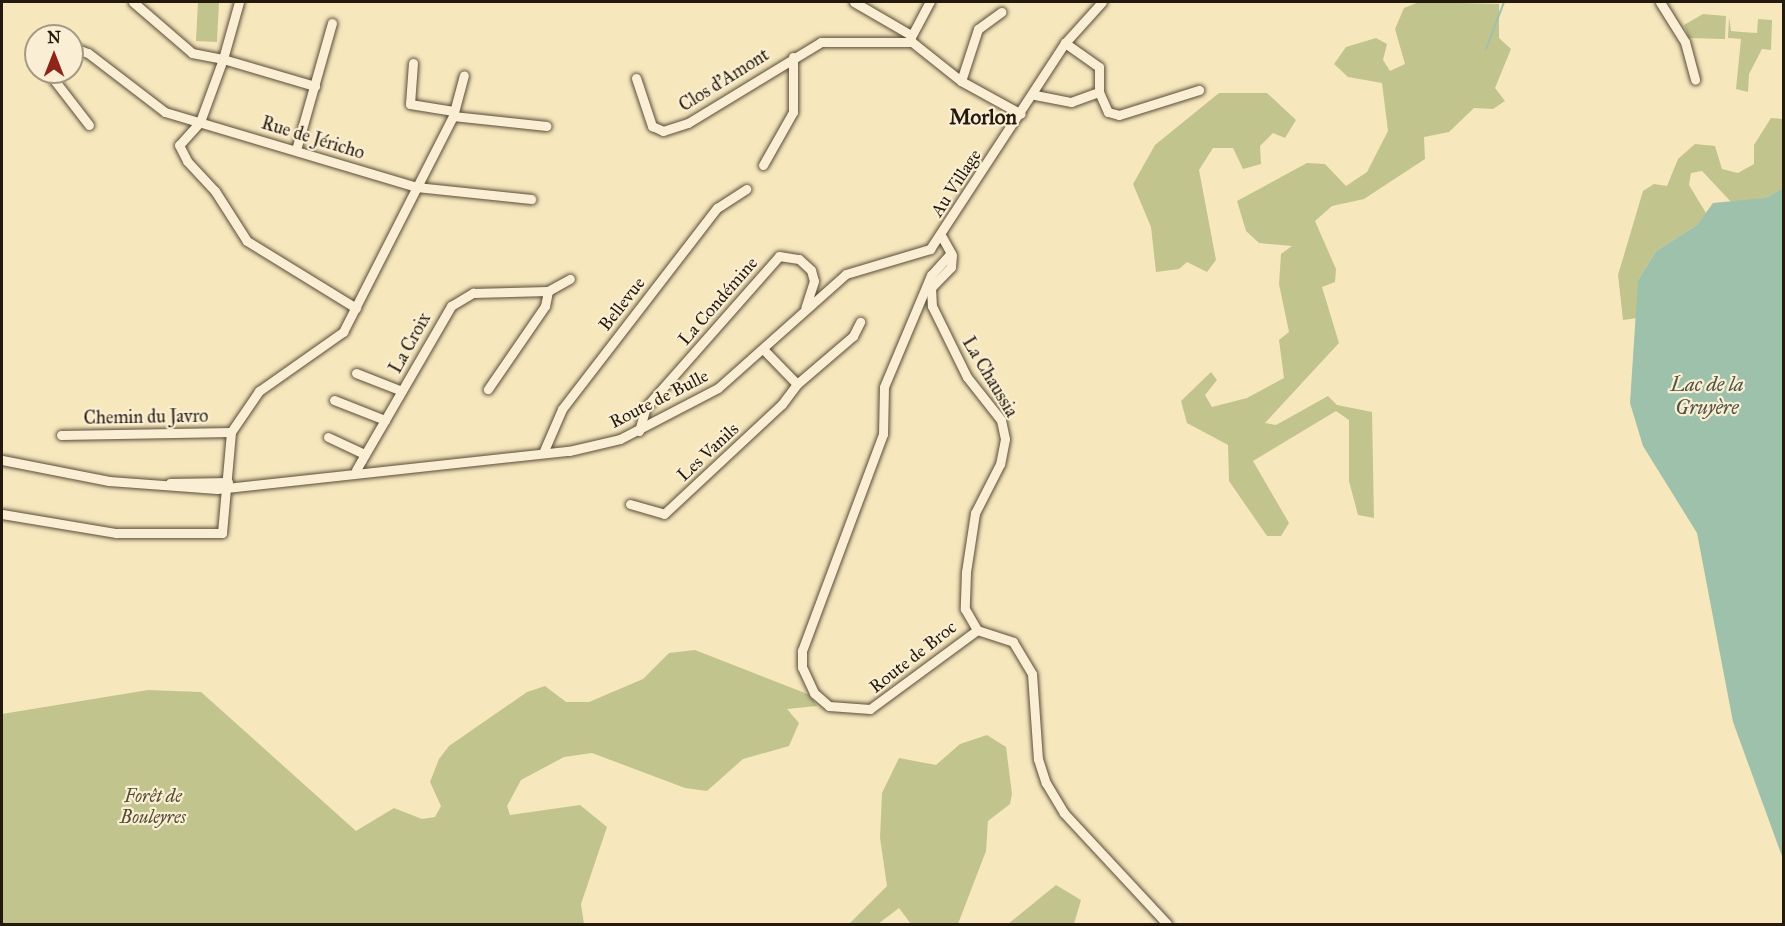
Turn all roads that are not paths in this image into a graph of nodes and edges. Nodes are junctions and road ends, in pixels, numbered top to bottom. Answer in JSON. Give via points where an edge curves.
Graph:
{"nodes":[{"id":1,"x":133,"y":2,"type":"edge"},
{"id":2,"x":239,"y":2,"type":"edge"},
{"id":3,"x":854,"y":2,"type":"edge"},
{"id":4,"x":930,"y":2,"type":"edge"},
{"id":5,"x":1102,"y":2,"type":"edge"},
{"id":6,"x":1660,"y":2,"type":"edge"},
{"id":7,"x":1001,"y":12,"type":"dead end"},
{"id":8,"x":332,"y":23,"type":"dead end"},
{"id":9,"x":911,"y":38,"type":"junction"},
{"id":10,"x":1065,"y":43,"type":"junction"},
{"id":11,"x":84,"y":52,"type":"edge"},
{"id":12,"x":793,"y":57,"type":"junction"},
{"id":13,"x":223,"y":59,"type":"junction"},
{"id":14,"x":413,"y":63,"type":"dead end"},
{"id":15,"x":464,"y":75,"type":"dead end"},
{"id":16,"x":636,"y":78,"type":"dead end"},
{"id":17,"x":1695,"y":80,"type":"dead end"},
{"id":18,"x":961,"y":81,"type":"junction"},
{"id":19,"x":57,"y":84,"type":"edge"},
{"id":20,"x":315,"y":86,"type":"junction"},
{"id":21,"x":1199,"y":90,"type":"dead end"},
{"id":22,"x":1099,"y":92,"type":"junction"},
{"id":23,"x":1035,"y":95,"type":"junction"},
{"id":24,"x":453,"y":113,"type":"junction"},
{"id":25,"x":1022,"y":114,"type":"junction"},
{"id":26,"x":200,"y":122,"type":"junction"},
{"id":27,"x":89,"y":125,"type":"dead end"},
{"id":28,"x":546,"y":126,"type":"dead end"},
{"id":29,"x":296,"y":150,"type":"junction"},
{"id":30,"x":763,"y":165,"type":"dead end"},
{"id":31,"x":416,"y":186,"type":"junction"},
{"id":32,"x":746,"y":189,"type":"dead end"},
{"id":33,"x":531,"y":199,"type":"dead end"},
{"id":34,"x":942,"y":237,"type":"junction"},
{"id":35,"x":951,"y":253,"type":"junction"},
{"id":36,"x":570,"y":279,"type":"dead end"},
{"id":37,"x":548,"y":291,"type":"junction"},
{"id":38,"x":356,"y":308,"type":"junction"},
{"id":39,"x":805,"y":308,"type":"junction"},
{"id":40,"x":860,"y":322,"type":"dead end"},
{"id":41,"x":764,"y":349,"type":"junction"},
{"id":42,"x":356,"y":373,"type":"dead end"},
{"id":43,"x":797,"y":384,"type":"junction"},
{"id":44,"x":488,"y":389,"type":"dead end"},
{"id":45,"x":402,"y":391,"type":"junction"},
{"id":46,"x":334,"y":400,"type":"dead end"},
{"id":47,"x":385,"y":420,"type":"junction"},
{"id":48,"x":639,"y":431,"type":"junction"},
{"id":49,"x":231,"y":432,"type":"junction"},
{"id":50,"x":61,"y":435,"type":"dead end"},
{"id":51,"x":328,"y":437,"type":"dead end"},
{"id":52,"x":363,"y":453,"type":"junction"},
{"id":53,"x":543,"y":453,"type":"junction"},
{"id":54,"x":2,"y":460,"type":"edge"},
{"id":55,"x":356,"y":470,"type":"junction"},
{"id":56,"x":223,"y":485,"type":"junction"},
{"id":57,"x":630,"y":504,"type":"dead end"},
{"id":58,"x":2,"y":514,"type":"edge"},
{"id":59,"x":977,"y":630,"type":"junction"},
{"id":60,"x":1167,"y":924,"type":"edge"}],
"edges":[{"from":1,"to":13,"type":"street","via":[[192,53]]},
{"from":2,"to":13,"type":"street"},
{"from":3,"to":9,"type":"street"},
{"from":4,"to":9,"type":"street"},
{"from":5,"to":10,"type":"street","name":"Au Village"},
{"from":6,"to":17,"type":"street","via":[[1685,42]]},
{"from":7,"to":18,"type":"street","via":[[978,29]]},
{"from":8,"to":20,"type":"street"},
{"from":9,"to":12,"type":"street","name":"Clos d'Amont","via":[[821,42]]},
{"from":9,"to":18,"type":"street"},
{"from":10,"to":22,"type":"street","via":[[1099,67]]},
{"from":10,"to":23,"type":"street","name":"Au Village"},
{"from":11,"to":26,"type":"street","name":"Rue de Jéricho","via":[[156,107]]},
{"from":12,"to":16,"type":"street","name":"Clos d'Amont","via":[[688,123],[663,131],[652,126]]},
{"from":12,"to":30,"type":"street","name":"Clos d'Amont","via":[[793,112]]},
{"from":13,"to":20,"type":"street"},
{"from":13,"to":26,"type":"street"},
{"from":14,"to":24,"type":"street","via":[[410,104]]},
{"from":15,"to":24,"type":"street"},
{"from":18,"to":25,"type":"street"},
{"from":19,"to":27,"type":"street"},
{"from":20,"to":29,"type":"street"},
{"from":21,"to":22,"type":"street","via":[[1119,115],[1108,112]]},
{"from":22,"to":23,"type":"street","via":[[1071,102]]},
{"from":23,"to":25,"type":"street","name":"Au Village"},
{"from":24,"to":28,"type":"street"},
{"from":24,"to":31,"type":"street"},
{"from":25,"to":34,"type":"street","name":"Au Village"},
{"from":26,"to":29,"type":"street","name":"Rue de Jéricho"},
{"from":26,"to":38,"type":"street","via":[[179,145],[247,241]]},
{"from":29,"to":31,"type":"street","name":"Rue de Jéricho"},
{"from":31,"to":33,"type":"street","name":"Rue de Jéricho"},
{"from":31,"to":38,"type":"street"},
{"from":32,"to":53,"type":"street","name":"Bellevue","via":[[717,208],[570,400],[547,434]]},
{"from":34,"to":35,"type":"street"},
{"from":34,"to":39,"type":"street","name":"Route de Bulle","via":[[916,256],[846,274]]},
{"from":35,"to":59,"type":"street","name":"La Chaussia","via":[[951,267],[931,288],[932,306],[967,377],[1001,420],[1005,439],[1000,464],[975,513],[966,572],[965,609]]},
{"from":35,"to":59,"type":"street","name":"Route de Broc","via":[[931,275],[884,387],[883,434],[802,651],[802,667],[814,693],[829,706],[870,709]]},
{"from":36,"to":37,"type":"street","name":"La Croix"},
{"from":37,"to":44,"type":"street","via":[[545,306]]},
{"from":37,"to":45,"type":"street","name":"La Croix","via":[[473,293],[451,306]]},
{"from":38,"to":49,"type":"street","via":[[324,349],[259,391]]},
{"from":39,"to":41,"type":"street","name":"Route de Bulle"},
{"from":39,"to":48,"type":"street","name":"La Condémine","via":[[814,281],[811,270],[793,256],[779,256],[646,406]]},
{"from":40,"to":43,"type":"street","name":"Les Vanils","via":[[853,336]]},
{"from":41,"to":43,"type":"street"},
{"from":41,"to":48,"type":"street","name":"Route de Bulle","via":[[718,388]]},
{"from":42,"to":45,"type":"street","name":"La Croix"},
{"from":43,"to":57,"type":"street","name":"Les Vanils","via":[[737,449],[664,514]]},
{"from":45,"to":47,"type":"street","name":"La Croix"},
{"from":46,"to":47,"type":"street"},
{"from":47,"to":52,"type":"street","name":"La Croix"},
{"from":48,"to":53,"type":"street","name":"Route de Bulle","via":[[585,449]]},
{"from":49,"to":50,"type":"street","name":"Chemin du Javro"},
{"from":49,"to":56,"type":"street"},
{"from":51,"to":52,"type":"street"},
{"from":52,"to":55,"type":"street","name":"La Croix"},
{"from":53,"to":55,"type":"street","name":"Route de Bulle"},
{"from":54,"to":56,"type":"street","name":"Route de Bulle","via":[[77,477]]},
{"from":55,"to":56,"type":"street","name":"Route de Bulle"},
{"from":56,"to":58,"type":"street","via":[[224,528],[214,535],[87,530]]},
{"from":59,"to":60,"type":"street","name":"Route de Broc","via":[[997,633],[1024,654],[1046,783],[1064,813]]}]}
